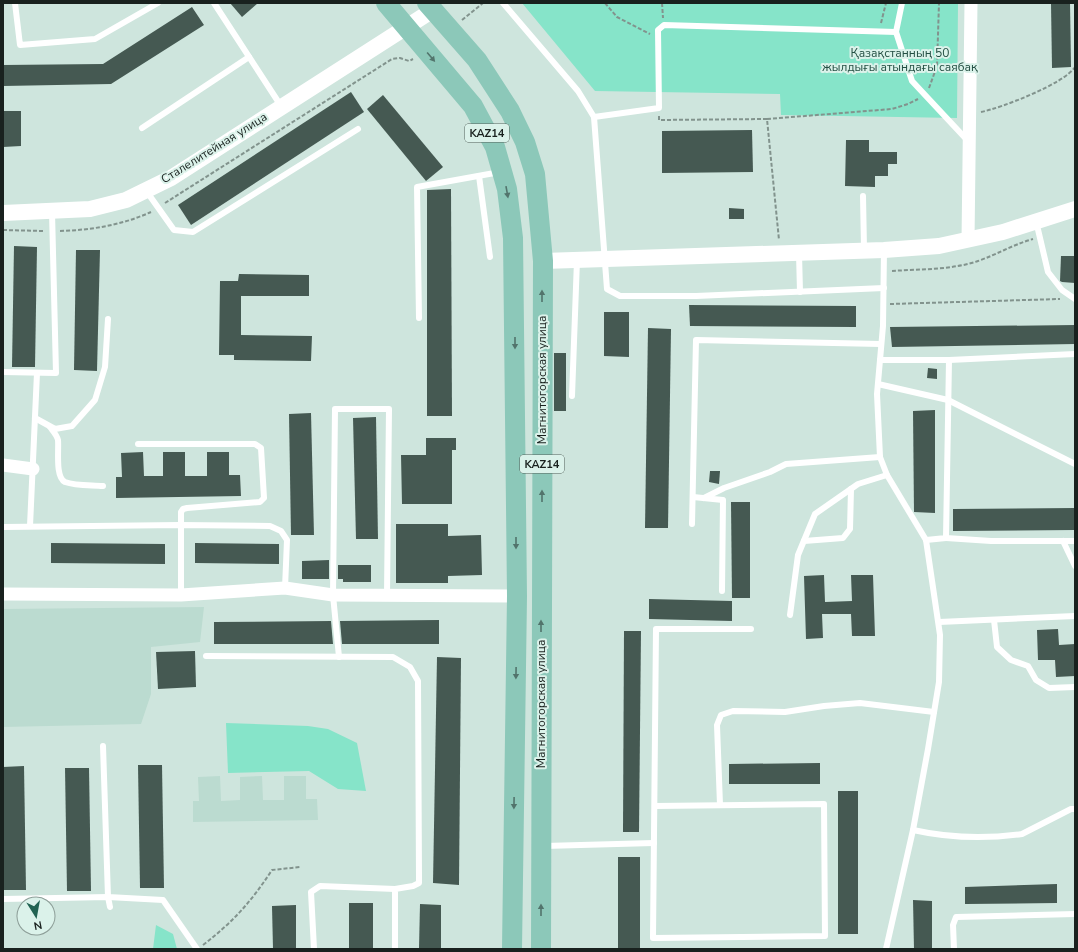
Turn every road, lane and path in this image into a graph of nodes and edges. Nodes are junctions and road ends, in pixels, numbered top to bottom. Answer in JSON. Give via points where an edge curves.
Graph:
{"nodes":[{"id":1,"x":15,"y":3,"type":"edge"},
{"id":2,"x":158,"y":3,"type":"edge"},
{"id":3,"x":214,"y":3,"type":"edge"},
{"id":4,"x":386,"y":3,"type":"edge"},
{"id":5,"x":503,"y":3,"type":"edge"},
{"id":6,"x":605,"y":3,"type":"edge"},
{"id":7,"x":662,"y":3,"type":"edge"},
{"id":8,"x":886,"y":3,"type":"edge"},
{"id":9,"x":902,"y":3,"type":"edge"},
{"id":10,"x":938,"y":3,"type":"edge"},
{"id":11,"x":971,"y":3,"type":"edge"},
{"id":12,"x":430,"y":6,"type":"edge"},
{"id":13,"x":664,"y":25,"type":"junction"},
{"id":14,"x":406,"y":27,"type":"junction"},
{"id":15,"x":879,"y":32,"type":"junction"},
{"id":16,"x":896,"y":32,"type":"junction"},
{"id":17,"x":658,"y":38,"type":"junction"},
{"id":18,"x":249,"y":57,"type":"junction"},
{"id":19,"x":414,"y":58,"type":"dead end"},
{"id":20,"x":385,"y":63,"type":"dead end"},
{"id":21,"x":1075,"y":68,"type":"edge"},
{"id":22,"x":925,"y":95,"type":"junction"},
{"id":23,"x":281,"y":106,"type":"junction"},
{"id":24,"x":659,"y":108,"type":"junction"},
{"id":25,"x":970,"y":114,"type":"junction"},
{"id":26,"x":594,"y":117,"type":"junction"},
{"id":27,"x":767,"y":119,"type":"junction"},
{"id":28,"x":142,"y":128,"type":"dead end"},
{"id":29,"x":358,"y":129,"type":"dead end"},
{"id":30,"x":969,"y":142,"type":"junction"},
{"id":31,"x":502,"y":172,"type":"junction"},
{"id":32,"x":479,"y":176,"type":"junction"},
{"id":33,"x":146,"y":190,"type":"junction"},
{"id":34,"x":863,"y":196,"type":"dead end"},
{"id":35,"x":1075,"y":209,"type":"edge"},
{"id":36,"x":52,"y":212,"type":"junction"},
{"id":37,"x":3,"y":213,"type":"edge"},
{"id":38,"x":1036,"y":222,"type":"junction"},
{"id":39,"x":1040,"y":238,"type":"junction"},
{"id":40,"x":968,"y":240,"type":"junction"},
{"id":41,"x":884,"y":250,"type":"junction"},
{"id":42,"x":864,"y":251,"type":"junction"},
{"id":43,"x":799,"y":253,"type":"junction"},
{"id":44,"x":779,"y":254,"type":"junction"},
{"id":45,"x":490,"y":257,"type":"dead end"},
{"id":46,"x":604,"y":259,"type":"junction"},
{"id":47,"x":577,"y":260,"type":"junction"},
{"id":48,"x":543,"y":261,"type":"junction"},
{"id":49,"x":884,"y":272,"type":"junction"},
{"id":50,"x":884,"y":288,"type":"junction"},
{"id":51,"x":800,"y":292,"type":"junction"},
{"id":52,"x":1067,"y":299,"type":"dead end"},
{"id":53,"x":1075,"y":299,"type":"edge"},
{"id":54,"x":884,"y":304,"type":"junction"},
{"id":55,"x":419,"y":318,"type":"dead end"},
{"id":56,"x":108,"y":319,"type":"dead end"},
{"id":57,"x":881,"y":344,"type":"junction"},
{"id":58,"x":1075,"y":354,"type":"edge"},
{"id":59,"x":880,"y":360,"type":"junction"},
{"id":60,"x":949,"y":360,"type":"junction"},
{"id":61,"x":3,"y":372,"type":"edge"},
{"id":62,"x":36,"y":373,"type":"junction"},
{"id":63,"x":878,"y":384,"type":"junction"},
{"id":64,"x":572,"y":396,"type":"dead end"},
{"id":65,"x":948,"y":400,"type":"junction"},
{"id":66,"x":35,"y":418,"type":"junction"},
{"id":67,"x":49,"y":426,"type":"junction"},
{"id":68,"x":138,"y":444,"type":"dead end"},
{"id":69,"x":880,"y":457,"type":"junction"},
{"id":70,"x":1075,"y":464,"type":"edge"},
{"id":71,"x":3,"y":465,"type":"edge"},
{"id":72,"x":33,"y":469,"type":"junction"},
{"id":73,"x":887,"y":475,"type":"junction"},
{"id":74,"x":102,"y":486,"type":"dead end"},
{"id":75,"x":851,"y":489,"type":"junction"},
{"id":76,"x":692,"y":497,"type":"junction"},
{"id":77,"x":704,"y":498,"type":"junction"},
{"id":78,"x":692,"y":524,"type":"dead end"},
{"id":79,"x":180,"y":525,"type":"junction"},
{"id":80,"x":30,"y":526,"type":"junction"},
{"id":81,"x":3,"y":527,"type":"edge"},
{"id":82,"x":946,"y":538,"type":"junction"},
{"id":83,"x":804,"y":540,"type":"junction"},
{"id":84,"x":926,"y":540,"type":"junction"},
{"id":85,"x":1062,"y":541,"type":"junction"},
{"id":86,"x":1075,"y":541,"type":"edge"},
{"id":87,"x":1075,"y":566,"type":"edge"},
{"id":88,"x":285,"y":588,"type":"junction"},
{"id":89,"x":722,"y":590,"type":"dead end"},
{"id":90,"x":3,"y":594,"type":"edge"},
{"id":91,"x":181,"y":595,"type":"junction"},
{"id":92,"x":333,"y":595,"type":"junction"},
{"id":93,"x":387,"y":595,"type":"junction"},
{"id":94,"x":517,"y":596,"type":"junction"},
{"id":95,"x":790,"y":615,"type":"dead end"},
{"id":96,"x":1075,"y":616,"type":"edge"},
{"id":97,"x":994,"y":620,"type":"junction"},
{"id":98,"x":939,"y":622,"type":"junction"},
{"id":99,"x":751,"y":629,"type":"dead end"},
{"id":100,"x":206,"y":656,"type":"dead end"},
{"id":101,"x":339,"y":657,"type":"junction"},
{"id":102,"x":1075,"y":687,"type":"edge"},
{"id":103,"x":934,"y":712,"type":"junction"},
{"id":104,"x":103,"y":746,"type":"dead end"},
{"id":105,"x":720,"y":805,"type":"junction"},
{"id":106,"x":655,"y":806,"type":"junction"},
{"id":107,"x":1075,"y":809,"type":"edge"},
{"id":108,"x":913,"y":830,"type":"junction"},
{"id":109,"x":654,"y":844,"type":"junction"},
{"id":110,"x":541,"y":846,"type":"junction"},
{"id":111,"x":300,"y":867,"type":"dead end"},
{"id":112,"x":395,"y":889,"type":"junction"},
{"id":113,"x":108,"y":897,"type":"junction"},
{"id":114,"x":3,"y":898,"type":"edge"},
{"id":115,"x":110,"y":907,"type":"dead end"},
{"id":116,"x":1075,"y":914,"type":"edge"},
{"id":117,"x":197,"y":949,"type":"edge"},
{"id":118,"x":314,"y":949,"type":"edge"},
{"id":119,"x":395,"y":949,"type":"edge"},
{"id":120,"x":512,"y":949,"type":"edge"},
{"id":121,"x":541,"y":949,"type":"edge"},
{"id":122,"x":886,"y":949,"type":"edge"},
{"id":123,"x":954,"y":949,"type":"edge"}],
"edges":[{"from":1,"to":2,"type":"lane","via":[[20,45],[95,39]]},
{"from":3,"to":18,"type":"lane"},
{"from":4,"to":14,"type":"main road","name":"Магнитогорская улица","number":"KAZ14"},
{"from":5,"to":26,"type":"lane","via":[[578,91]]},
{"from":6,"to":17,"type":"path","via":[[617,17]]},
{"from":7,"to":13,"type":"path"},
{"from":8,"to":15,"type":"path"},
{"from":9,"to":16,"type":"lane"},
{"from":10,"to":22,"type":"path","via":[[937,66]]},
{"from":11,"to":25,"type":"street"},
{"from":12,"to":14,"type":"street","name":"Магнитогорская улица"},
{"from":12,"to":48,"type":"main road","name":"Магнитогорская улица","number":"KAZ14","via":[[477,60],[510,111],[525,142],[535,174]]},
{"from":13,"to":15,"type":"lane"},
{"from":13,"to":17,"type":"lane","via":[[658,30]]},
{"from":14,"to":23,"type":"street","name":"Сталелитейная улица"},
{"from":14,"to":31,"type":"main road","name":"Магнитогорская улица","number":"KAZ14","one_way":true,"via":[[473,106],[495,147]]},
{"from":15,"to":16,"type":"lane"},
{"from":16,"to":22,"type":"lane","via":[[912,81]]},
{"from":17,"to":24,"type":"lane"},
{"from":18,"to":23,"type":"lane"},
{"from":18,"to":28,"type":"lane"},
{"from":19,"to":20,"type":"path","via":[[409,61],[392,58]]},
{"from":21,"to":25,"type":"path","via":[[1053,84],[1006,105]]},
{"from":22,"to":27,"type":"path","via":[[892,109]]},
{"from":22,"to":30,"type":"lane"},
{"from":23,"to":33,"type":"street","name":"Сталелитейная улица","via":[[171,178]]},
{"from":24,"to":26,"type":"lane"},
{"from":24,"to":27,"type":"path","via":[[659,120]]},
{"from":25,"to":30,"type":"street"},
{"from":26,"to":46,"type":"lane"},
{"from":27,"to":44,"type":"path"},
{"from":29,"to":33,"type":"lane","via":[[193,232],[174,230]]},
{"from":30,"to":40,"type":"street"},
{"from":31,"to":32,"type":"lane"},
{"from":31,"to":94,"type":"main road","name":"Магнитогорская улица","number":"KAZ14","one_way":true,"via":[[513,238]]},
{"from":32,"to":45,"type":"lane"},
{"from":32,"to":55,"type":"lane","via":[[417,187]]},
{"from":33,"to":36,"type":"street","name":"Сталелитейная улица","via":[[126,200],[90,209]]},
{"from":34,"to":42,"type":"lane"},
{"from":35,"to":38,"type":"street"},
{"from":36,"to":37,"type":"street","name":"Сталелитейная улица"},
{"from":36,"to":62,"type":"lane","via":[[56,373]]},
{"from":38,"to":39,"type":"lane"},
{"from":38,"to":40,"type":"street"},
{"from":39,"to":49,"type":"path","via":[[1013,244],[978,261],[958,266]]},
{"from":39,"to":53,"type":"lane","via":[[1048,272],[1062,290]]},
{"from":40,"to":41,"type":"street","via":[[939,246]]},
{"from":41,"to":42,"type":"street"},
{"from":41,"to":49,"type":"lane"},
{"from":42,"to":43,"type":"street"},
{"from":43,"to":44,"type":"street"},
{"from":43,"to":51,"type":"lane"},
{"from":44,"to":46,"type":"street"},
{"from":46,"to":47,"type":"street"},
{"from":46,"to":51,"type":"lane","via":[[607,289],[620,296]]},
{"from":47,"to":48,"type":"street"},
{"from":47,"to":64,"type":"lane"},
{"from":110,"to":48,"type":"main road","name":"Магнитогорская улица","number":"KAZ14","one_way":true},
{"from":49,"to":50,"type":"lane"},
{"from":50,"to":51,"type":"lane"},
{"from":50,"to":54,"type":"lane"},
{"from":52,"to":54,"type":"path"},
{"from":54,"to":57,"type":"lane"},
{"from":56,"to":67,"type":"lane","via":[[105,367],[95,400],[72,426],[62,429]]},
{"from":57,"to":59,"type":"lane"},
{"from":57,"to":76,"type":"lane","via":[[696,340]]},
{"from":58,"to":60,"type":"lane"},
{"from":59,"to":60,"type":"lane"},
{"from":59,"to":63,"type":"lane"},
{"from":60,"to":65,"type":"lane"},
{"from":61,"to":62,"type":"lane"},
{"from":62,"to":66,"type":"lane"},
{"from":63,"to":65,"type":"lane"},
{"from":63,"to":69,"type":"lane"},
{"from":65,"to":70,"type":"lane"},
{"from":65,"to":82,"type":"lane"},
{"from":66,"to":67,"type":"lane"},
{"from":66,"to":72,"type":"lane"},
{"from":67,"to":74,"type":"lane","via":[[58,440],[60,475],[63,481]]},
{"from":68,"to":79,"type":"lane","via":[[255,444],[260,448],[264,498],[260,502],[183,509]]},
{"from":69,"to":73,"type":"lane"},
{"from":69,"to":77,"type":"lane","via":[[786,464]]},
{"from":71,"to":72,"type":"street"},
{"from":72,"to":80,"type":"lane"},
{"from":73,"to":75,"type":"lane","via":[[858,484]]},
{"from":73,"to":84,"type":"lane"},
{"from":75,"to":83,"type":"lane","via":[[815,514]]},
{"from":75,"to":83,"type":"lane","via":[[850,529],[843,538]]},
{"from":76,"to":77,"type":"lane"},
{"from":76,"to":78,"type":"lane"},
{"from":77,"to":89,"type":"lane","via":[[723,500]]},
{"from":79,"to":80,"type":"lane"},
{"from":79,"to":88,"type":"lane","via":[[270,526],[281,531],[287,540]]},
{"from":79,"to":91,"type":"lane"},
{"from":80,"to":81,"type":"lane"},
{"from":82,"to":84,"type":"lane"},
{"from":82,"to":85,"type":"lane"},
{"from":83,"to":95,"type":"lane","via":[[798,554]]},
{"from":84,"to":98,"type":"lane"},
{"from":85,"to":86,"type":"lane"},
{"from":85,"to":87,"type":"lane"},
{"from":88,"to":91,"type":"street"},
{"from":88,"to":92,"type":"street"},
{"from":90,"to":91,"type":"street"},
{"from":92,"to":93,"type":"street"},
{"from":92,"to":93,"type":"lane","via":[[335,409],[389,409]]},
{"from":92,"to":101,"type":"lane"},
{"from":93,"to":94,"type":"street"},
{"from":94,"to":120,"type":"main road","name":"Магнитогорская улица","number":"KAZ14","one_way":true},
{"from":96,"to":97,"type":"lane"},
{"from":97,"to":98,"type":"lane"},
{"from":97,"to":102,"type":"lane","via":[[997,647],[1011,660],[1028,666],[1036,680],[1049,688]]},
{"from":98,"to":103,"type":"lane","via":[[939,682]]},
{"from":99,"to":106,"type":"lane","via":[[656,629]]},
{"from":100,"to":101,"type":"lane"},
{"from":101,"to":112,"type":"lane","via":[[394,657],[410,667],[418,681],[419,883]]},
{"from":103,"to":105,"type":"lane","via":[[860,703],[785,712],[733,711],[722,715],[717,725]]},
{"from":103,"to":108,"type":"lane"},
{"from":104,"to":113,"type":"lane"},
{"from":105,"to":106,"type":"lane"},
{"from":105,"to":109,"type":"lane","via":[[824,804],[825,936],[653,938]]},
{"from":106,"to":109,"type":"lane"},
{"from":107,"to":108,"type":"lane","via":[[1070,809],[1022,834],[974,837],[934,835]]},
{"from":108,"to":122,"type":"lane"},
{"from":109,"to":110,"type":"lane"},
{"from":121,"to":110,"type":"main road","name":"Магнитогорская улица","number":"KAZ14","one_way":true},
{"from":111,"to":117,"type":"path","via":[[272,870],[254,898],[241,912]]},
{"from":112,"to":118,"type":"lane","via":[[320,886],[311,892]]},
{"from":112,"to":119,"type":"lane"},
{"from":113,"to":114,"type":"lane"},
{"from":113,"to":115,"type":"lane"},
{"from":113,"to":117,"type":"lane","via":[[163,900]]},
{"from":116,"to":123,"type":"lane","via":[[956,917],[952,925]]}]}
